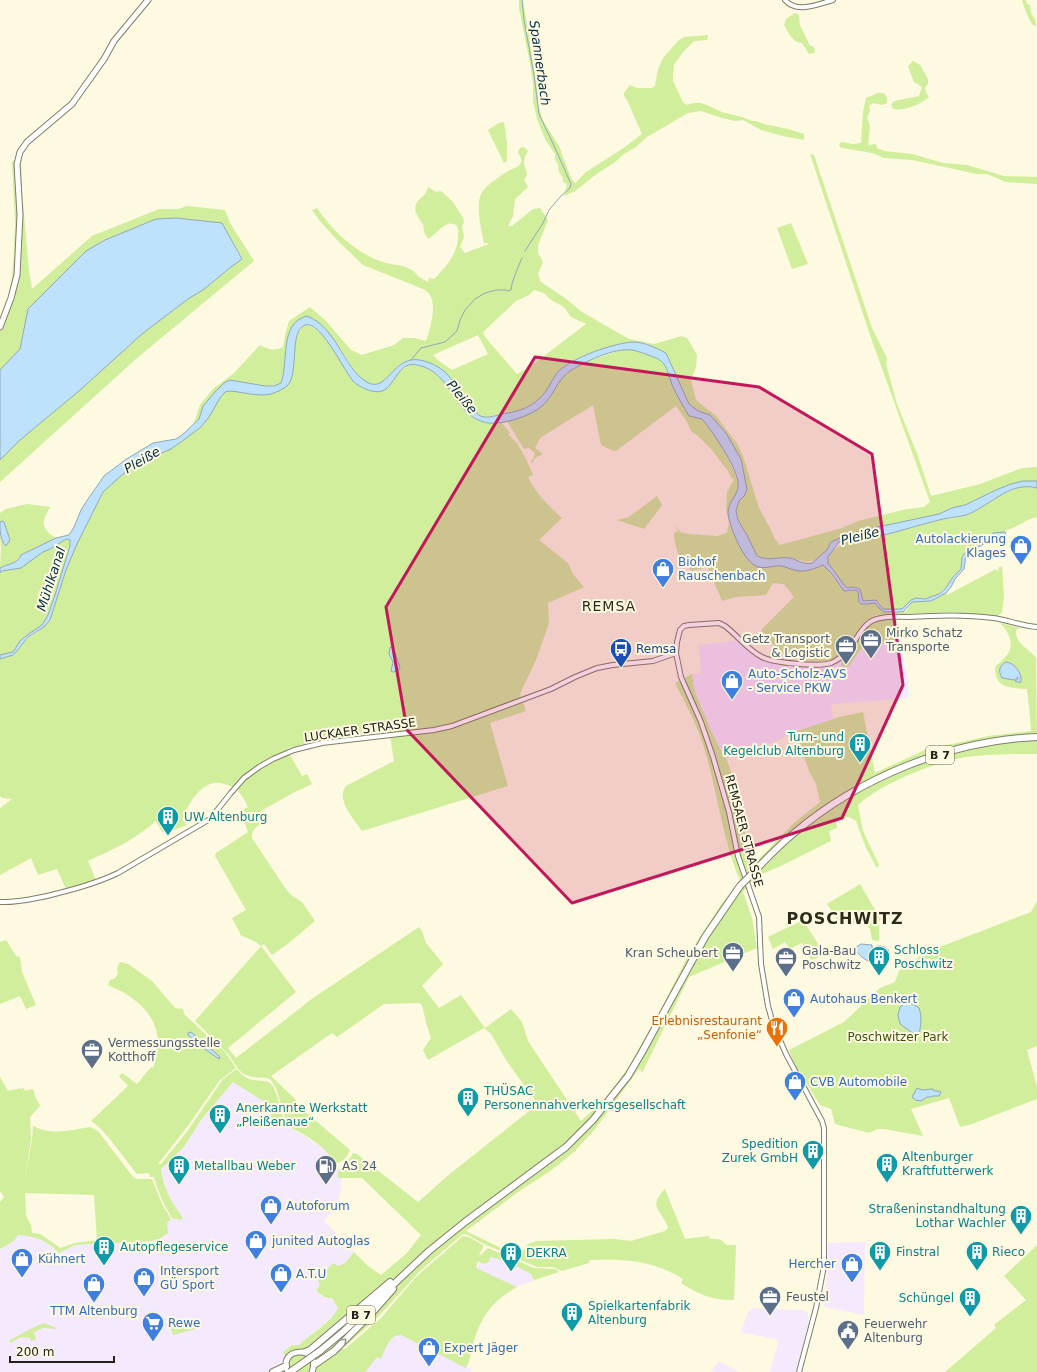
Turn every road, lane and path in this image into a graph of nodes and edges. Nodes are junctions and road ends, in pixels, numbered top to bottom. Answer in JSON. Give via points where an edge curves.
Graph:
{"nodes":[{"id":1,"x":148,"y":0,"type":"edge"},
{"id":2,"x":785,"y":0,"type":"edge"},
{"id":3,"x":833,"y":0,"type":"edge"},
{"id":4,"x":0,"y":328,"type":"edge"},
{"id":5,"x":1037,"y":627,"type":"edge"},
{"id":6,"x":676,"y":653,"type":"junction"},
{"id":7,"x":1037,"y":737,"type":"edge"},
{"id":8,"x":0,"y":902,"type":"edge"},
{"id":9,"x":400,"y":1277,"type":"junction"},
{"id":10,"x":305,"y":1352,"type":"junction"},
{"id":11,"x":288,"y":1370,"type":"edge"},
{"id":12,"x":313,"y":1370,"type":"edge"},
{"id":13,"x":273,"y":1372,"type":"edge"},
{"id":14,"x":799,"y":1372,"type":"edge"}],
"edges":[{"from":1,"to":4,"type":"main road","via":[[114,41],[72,104],[34,135],[20,152],[17,164],[20,215],[17,275]]},
{"from":2,"to":3,"type":"street","via":[[800,8]]},
{"from":5,"to":6,"type":"street","via":[[991,618],[951,614],[880,618],[870,620],[849,649],[829,663],[774,661],[760,656],[725,626],[701,624],[689,625],[680,630]]},
{"from":6,"to":8,"type":"street","name":"LUCKAER STRASSE","via":[[653,662],[597,668],[551,689],[452,726],[322,743],[294,750],[273,759],[244,778],[210,819],[118,873],[61,892],[14,902]]},
{"from":6,"to":14,"type":"street","name":"REMSAER STRASSE","via":[[681,677],[713,757],[730,812],[738,856],[759,917],[761,964],[766,1000],[773,1024],[824,1128],[824,1266]]},
{"from":7,"to":9,"type":"highway","number":"B 7","bridge":true,"via":[[986,743],[910,764],[857,789],[793,834],[740,886],[717,918],[628,1076],[593,1120],[566,1147],[465,1222]]},
{"from":9,"to":10,"type":"highway","via":[[390,1282]]},
{"from":9,"to":11,"type":"highway","number":"B 7","bridge":true,"via":[[320,1351]]},
{"from":12,"to":9,"type":"highway","one_way":true,"via":[[370,1315]]},
{"from":10,"to":11,"type":"main road","via":[[291,1354],[287,1360]]},
{"from":10,"to":12,"type":"main road","via":[[312,1359]]},
{"from":11,"to":13,"type":"highway"}]}
